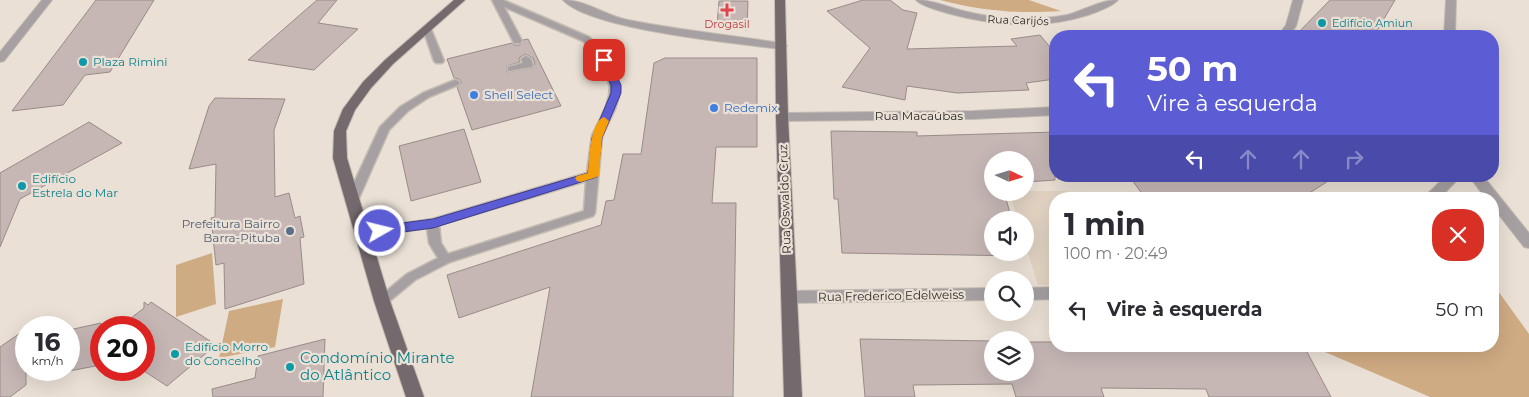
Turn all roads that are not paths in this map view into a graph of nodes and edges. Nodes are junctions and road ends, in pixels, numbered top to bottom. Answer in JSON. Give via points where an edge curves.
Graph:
{"nodes":[{"id":1,"x":47,"y":0,"type":"edge"},
{"id":2,"x":460,"y":0,"type":"edge"},
{"id":3,"x":497,"y":0,"type":"edge"},
{"id":4,"x":568,"y":0,"type":"edge"},
{"id":5,"x":780,"y":0,"type":"edge"},
{"id":6,"x":921,"y":0,"type":"edge"},
{"id":7,"x":1113,"y":0,"type":"edge"},
{"id":8,"x":1298,"y":0,"type":"edge"},
{"id":9,"x":1451,"y":0,"type":"edge"},
{"id":10,"x":427,"y":29,"type":"junction"},
{"id":11,"x":1288,"y":30,"type":"edge"},
{"id":12,"x":1450,"y":30,"type":"edge"},
{"id":13,"x":517,"y":41,"type":"dead end"},
{"id":14,"x":781,"y":46,"type":"junction"},
{"id":15,"x":0,"y":59,"type":"edge"},
{"id":16,"x":526,"y":59,"type":"dead end"},
{"id":17,"x":439,"y":61,"type":"dead end"},
{"id":18,"x":511,"y":69,"type":"dead end"},
{"id":19,"x":450,"y":82,"type":"dead end"},
{"id":20,"x":1049,"y":112,"type":"edge"},
{"id":21,"x":782,"y":117,"type":"junction"},
{"id":22,"x":593,"y":175,"type":"junction"},
{"id":23,"x":1448,"y":182,"type":"edge"},
{"id":24,"x":1481,"y":182,"type":"edge"},
{"id":25,"x":1439,"y":192,"type":"edge"},
{"id":26,"x":1489,"y":192,"type":"edge"},
{"id":27,"x":353,"y":198,"type":"junction"},
{"id":28,"x":1499,"y":205,"type":"edge"},
{"id":29,"x":433,"y":224,"type":"junction"},
{"id":30,"x":362,"y":233,"type":"junction"},
{"id":31,"x":1529,"y":243,"type":"edge"},
{"id":32,"x":446,"y":259,"type":"junction"},
{"id":33,"x":1049,"y":293,"type":"edge"},
{"id":34,"x":984,"y":294,"type":"edge"},
{"id":35,"x":1034,"y":294,"type":"edge"},
{"id":36,"x":789,"y":297,"type":"junction"},
{"id":37,"x":382,"y":301,"type":"junction"},
{"id":38,"x":415,"y":397,"type":"edge"},
{"id":39,"x":793,"y":397,"type":"edge"}],
"edges":[{"from":1,"to":15,"type":"street"},
{"from":2,"to":10,"type":"main road"},
{"from":3,"to":13,"type":"lane"},
{"from":3,"to":22,"type":"lane","via":[[586,39],[604,60],[616,85],[616,93],[597,138]]},
{"from":4,"to":14,"type":"street","via":[[598,15],[625,23]]},
{"from":5,"to":14,"type":"main road","name":"Rua Oswaldo Cruz"},
{"from":6,"to":7,"type":"street","name":"Rua Carijós","via":[[960,15],[1049,22],[1073,18]]},
{"from":8,"to":11,"type":"street"},
{"from":9,"to":12,"type":"street"},
{"from":10,"to":17,"type":"lane"},
{"from":10,"to":27,"type":"main road","via":[[383,68],[349,109],[340,131],[340,158]]},
{"from":14,"to":21,"type":"main road","name":"Rua Oswaldo Cruz"},
{"from":16,"to":18,"type":"lane","via":[[528,65]]},
{"from":19,"to":27,"type":"lane","via":[[404,109],[384,129]]},
{"from":20,"to":21,"type":"street","name":"Rua Macaúbas"},
{"from":21,"to":36,"type":"main road","name":"Rua Oswaldo Cruz"},
{"from":22,"to":29,"type":"lane"},
{"from":22,"to":32,"type":"lane","via":[[589,213]]},
{"from":23,"to":25,"type":"street"},
{"from":24,"to":26,"type":"street"},
{"from":27,"to":30,"type":"main road"},
{"from":28,"to":31,"type":"street"},
{"from":29,"to":30,"type":"lane"},
{"from":29,"to":32,"type":"lane","via":[[436,248]]},
{"from":30,"to":37,"type":"main road"},
{"from":32,"to":37,"type":"lane","via":[[411,277]]},
{"from":33,"to":35,"type":"street"},
{"from":34,"to":36,"type":"street","name":"Rua Frederico Edelweiss"},
{"from":36,"to":39,"type":"main road","name":"Rua Oswaldo Cruz"},
{"from":37,"to":38,"type":"main road"}]}
